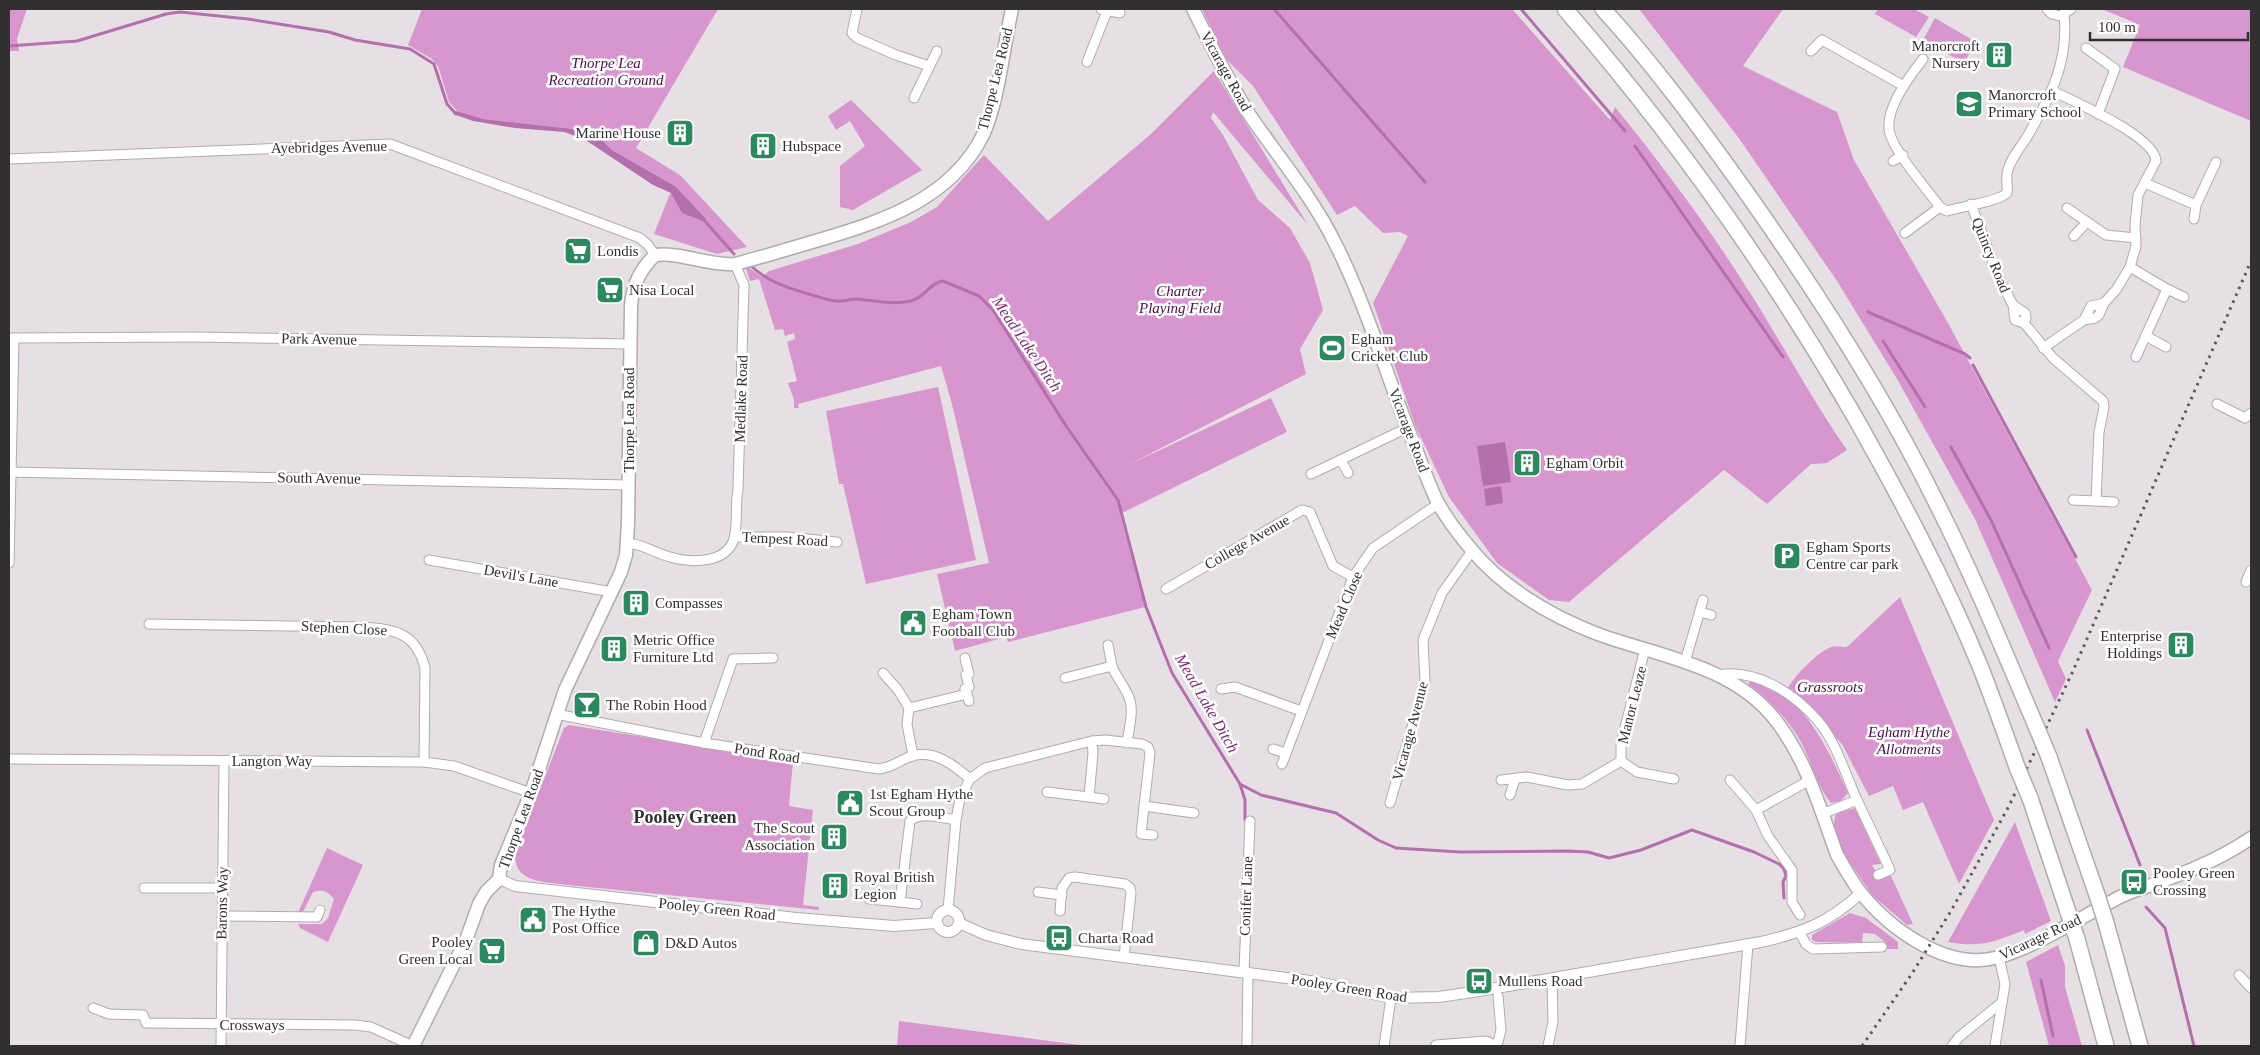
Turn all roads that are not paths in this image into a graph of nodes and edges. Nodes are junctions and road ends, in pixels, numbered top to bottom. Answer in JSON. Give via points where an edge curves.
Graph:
{"nodes":[{"id":1,"x":857,"y":9,"type":"edge"},
{"id":2,"x":1012,"y":9,"type":"edge"},
{"id":3,"x":1193,"y":9,"type":"edge"},
{"id":4,"x":1564,"y":9,"type":"edge"},
{"id":5,"x":1603,"y":9,"type":"edge"},
{"id":6,"x":2047,"y":9,"type":"edge"},
{"id":7,"x":2071,"y":9,"type":"edge"},
{"id":8,"x":1104,"y":10,"type":"edge"},
{"id":9,"x":1120,"y":13,"type":"dead end"},
{"id":10,"x":2064,"y":15,"type":"junction"},
{"id":11,"x":2086,"y":48,"type":"dead end"},
{"id":12,"x":937,"y":51,"type":"dead end"},
{"id":13,"x":1812,"y":51,"type":"dead end"},
{"id":14,"x":1923,"y":58,"type":"dead end"},
{"id":15,"x":1087,"y":62,"type":"dead end"},
{"id":16,"x":929,"y":66,"type":"junction"},
{"id":17,"x":1902,"y":85,"type":"junction"},
{"id":18,"x":2053,"y":91,"type":"junction"},
{"id":19,"x":914,"y":98,"type":"dead end"},
{"id":20,"x":2098,"y":114,"type":"junction"},
{"id":21,"x":1902,"y":156,"type":"junction"},
{"id":22,"x":9,"y":158,"type":"edge"},
{"id":23,"x":1893,"y":161,"type":"dead end"},
{"id":24,"x":2216,"y":162,"type":"dead end"},
{"id":25,"x":2145,"y":183,"type":"junction"},
{"id":26,"x":1971,"y":204,"type":"junction"},
{"id":27,"x":2196,"y":205,"type":"junction"},
{"id":28,"x":1940,"y":207,"type":"junction"},
{"id":29,"x":2067,"y":208,"type":"dead end"},
{"id":30,"x":2194,"y":218,"type":"dead end"},
{"id":31,"x":2087,"y":222,"type":"junction"},
{"id":32,"x":1905,"y":233,"type":"dead end"},
{"id":33,"x":2074,"y":236,"type":"dead end"},
{"id":34,"x":2136,"y":238,"type":"junction"},
{"id":35,"x":655,"y":254,"type":"junction"},
{"id":36,"x":735,"y":264,"type":"junction"},
{"id":37,"x":2130,"y":267,"type":"junction"},
{"id":38,"x":2167,"y":289,"type":"junction"},
{"id":39,"x":2184,"y":297,"type":"dead end"},
{"id":40,"x":2146,"y":336,"type":"junction"},
{"id":41,"x":11,"y":338,"type":"edge"},
{"id":42,"x":630,"y":344,"type":"junction"},
{"id":43,"x":2166,"y":347,"type":"dead end"},
{"id":44,"x":2043,"y":348,"type":"junction"},
{"id":45,"x":2136,"y":357,"type":"dead end"},
{"id":46,"x":2217,"y":404,"type":"dead end"},
{"id":47,"x":2251,"y":413,"type":"edge"},
{"id":48,"x":1407,"y":428,"type":"junction"},
{"id":49,"x":1341,"y":460,"type":"junction"},
{"id":50,"x":10,"y":472,"type":"edge"},
{"id":51,"x":1348,"y":473,"type":"dead end"},
{"id":52,"x":1311,"y":474,"type":"dead end"},
{"id":53,"x":629,"y":484,"type":"junction"},
{"id":54,"x":2073,"y":500,"type":"dead end"},
{"id":55,"x":2096,"y":501,"type":"junction"},
{"id":56,"x":2114,"y":502,"type":"dead end"},
{"id":57,"x":1438,"y":504,"type":"junction"},
{"id":58,"x":735,"y":537,"type":"junction"},
{"id":59,"x":837,"y":542,"type":"dead end"},
{"id":60,"x":627,"y":543,"type":"junction"},
{"id":61,"x":9,"y":545,"type":"edge"},
{"id":62,"x":1472,"y":551,"type":"junction"},
{"id":63,"x":430,"y":560,"type":"dead end"},
{"id":64,"x":9,"y":563,"type":"edge"},
{"id":65,"x":2251,"y":570,"type":"edge"},
{"id":66,"x":1353,"y":577,"type":"junction"},
{"id":67,"x":2246,"y":582,"type":"dead end"},
{"id":68,"x":1166,"y":589,"type":"dead end"},
{"id":69,"x":612,"y":592,"type":"junction"},
{"id":70,"x":1703,"y":600,"type":"dead end"},
{"id":71,"x":1700,"y":612,"type":"junction"},
{"id":72,"x":1711,"y":615,"type":"dead end"},
{"id":73,"x":149,"y":624,"type":"dead end"},
{"id":74,"x":1108,"y":646,"type":"dead end"},
{"id":75,"x":1645,"y":650,"type":"junction"},
{"id":76,"x":773,"y":658,"type":"dead end"},
{"id":77,"x":966,"y":658,"type":"dead end"},
{"id":78,"x":1685,"y":662,"type":"junction"},
{"id":79,"x":1112,"y":666,"type":"junction"},
{"id":80,"x":884,"y":672,"type":"dead end"},
{"id":81,"x":1718,"y":675,"type":"junction"},
{"id":82,"x":1065,"y":678,"type":"dead end"},
{"id":83,"x":1221,"y":689,"type":"dead end"},
{"id":84,"x":909,"y":708,"type":"junction"},
{"id":85,"x":1301,"y":711,"type":"junction"},
{"id":86,"x":556,"y":714,"type":"junction"},
{"id":87,"x":1092,"y":741,"type":"junction"},
{"id":88,"x":704,"y":743,"type":"junction"},
{"id":89,"x":1127,"y":743,"type":"junction"},
{"id":90,"x":1274,"y":749,"type":"dead end"},
{"id":91,"x":1285,"y":753,"type":"junction"},
{"id":92,"x":913,"y":756,"type":"junction"},
{"id":93,"x":9,"y":759,"type":"edge"},
{"id":94,"x":1621,"y":760,"type":"junction"},
{"id":95,"x":224,"y":761,"type":"junction"},
{"id":96,"x":424,"y":762,"type":"junction"},
{"id":97,"x":1282,"y":764,"type":"dead end"},
{"id":98,"x":1515,"y":778,"type":"junction"},
{"id":99,"x":970,"y":779,"type":"junction"},
{"id":100,"x":1674,"y":779,"type":"dead end"},
{"id":101,"x":1501,"y":780,"type":"dead end"},
{"id":102,"x":1730,"y":780,"type":"dead end"},
{"id":103,"x":1810,"y":780,"type":"junction"},
{"id":104,"x":1048,"y":792,"type":"dead end"},
{"id":105,"x":531,"y":793,"type":"junction"},
{"id":106,"x":1510,"y":795,"type":"dead end"},
{"id":107,"x":1089,"y":797,"type":"junction"},
{"id":108,"x":1104,"y":799,"type":"dead end"},
{"id":109,"x":1858,"y":800,"type":"junction"},
{"id":110,"x":1390,"y":804,"type":"dead end"},
{"id":111,"x":1144,"y":806,"type":"junction"},
{"id":112,"x":1756,"y":810,"type":"junction"},
{"id":113,"x":1194,"y":813,"type":"dead end"},
{"id":114,"x":1822,"y":814,"type":"junction"},
{"id":115,"x":956,"y":820,"type":"junction"},
{"id":116,"x":1250,"y":821,"type":"dead end"},
{"id":117,"x":1153,"y":835,"type":"dead end"},
{"id":118,"x":2251,"y":838,"type":"edge"},
{"id":119,"x":1878,"y":875,"type":"dead end"},
{"id":120,"x":499,"y":879,"type":"junction"},
{"id":121,"x":144,"y":888,"type":"dead end"},
{"id":122,"x":222,"y":888,"type":"junction"},
{"id":123,"x":1038,"y":892,"type":"dead end"},
{"id":124,"x":1862,"y":893,"type":"junction"},
{"id":125,"x":1062,"y":895,"type":"junction"},
{"id":126,"x":868,"y":899,"type":"dead end"},
{"id":127,"x":900,"y":902,"type":"junction"},
{"id":128,"x":916,"y":904,"type":"dead end"},
{"id":129,"x":320,"y":910,"type":"dead end"},
{"id":130,"x":948,"y":910,"type":"junction"},
{"id":131,"x":1060,"y":911,"type":"dead end"},
{"id":132,"x":1800,"y":915,"type":"dead end"},
{"id":133,"x":222,"y":916,"type":"junction"},
{"id":134,"x":936,"y":923,"type":"junction"},
{"id":135,"x":959,"y":923,"type":"junction"},
{"id":136,"x":1800,"y":933,"type":"junction"},
{"id":137,"x":1748,"y":944,"type":"junction"},
{"id":138,"x":1882,"y":947,"type":"dead end"},
{"id":139,"x":1124,"y":957,"type":"junction"},
{"id":140,"x":1999,"y":957,"type":"junction"},
{"id":141,"x":1246,"y":972,"type":"junction"},
{"id":142,"x":2239,"y":975,"type":"dead end"},
{"id":143,"x":1552,"y":979,"type":"junction"},
{"id":144,"x":2251,"y":988,"type":"edge"},
{"id":145,"x":1498,"y":996,"type":"dead end"},
{"id":146,"x":1391,"y":998,"type":"junction"},
{"id":147,"x":2001,"y":1003,"type":"junction"},
{"id":148,"x":93,"y":1008,"type":"dead end"},
{"id":149,"x":221,"y":1025,"type":"junction"},
{"id":150,"x":1466,"y":1044,"type":"edge"},
{"id":151,"x":1436,"y":1045,"type":"edge"},
{"id":152,"x":221,"y":1046,"type":"edge"},
{"id":153,"x":413,"y":1046,"type":"edge"},
{"id":154,"x":1247,"y":1046,"type":"edge"},
{"id":155,"x":1384,"y":1046,"type":"edge"},
{"id":156,"x":1497,"y":1046,"type":"edge"},
{"id":157,"x":1548,"y":1046,"type":"edge"},
{"id":158,"x":1740,"y":1046,"type":"edge"},
{"id":159,"x":1952,"y":1046,"type":"edge"},
{"id":160,"x":1995,"y":1046,"type":"edge"},
{"id":161,"x":2106,"y":1046,"type":"edge"},
{"id":162,"x":2140,"y":1046,"type":"edge"}],
"edges":[{"from":1,"to":16,"type":"street","via":[[852,29],[857,38]]},
{"from":2,"to":36,"type":"main road","name":"Thorpe Lea Road","via":[[984,133],[958,172],[930,195],[879,221]]},
{"from":3,"to":48,"type":"main road","name":"Vicarage Road","via":[[1234,90],[1335,241]]},
{"from":4,"to":161,"type":"highway","bridge":true,"via":[[1642,101],[1769,277],[1886,473],[1935,568],[1979,666],[2030,798],[2077,939]]},
{"from":5,"to":162,"type":"highway","bridge":true,"via":[[1710,142],[1797,263],[1862,369],[1935,500],[1973,577],[2049,757],[2106,923]]},
{"from":6,"to":10,"type":"street","via":[[2052,14]]},
{"from":7,"to":10,"type":"street"},
{"from":8,"to":9,"type":"street"},
{"from":8,"to":15,"type":"street"},
{"from":10,"to":18,"type":"street","via":[[2063,58]]},
{"from":11,"to":20,"type":"street","via":[[2115,69]]},
{"from":12,"to":16,"type":"street"},
{"from":13,"to":17,"type":"street","via":[[1822,40]]},
{"from":14,"to":17,"type":"street"},
{"from":16,"to":19,"type":"street"},
{"from":17,"to":21,"type":"street","via":[[1890,119],[1890,133]]},
{"from":18,"to":20,"type":"street"},
{"from":18,"to":26,"type":"street","via":[[2011,163],[2007,174],[2007,193],[1998,200]]},
{"from":20,"to":25,"type":"street","via":[[2128,128],[2156,156]]},
{"from":21,"to":23,"type":"street"},
{"from":21,"to":28,"type":"street"},
{"from":22,"to":35,"type":"street","name":"Ayebridges Avenue","via":[[390,144],[640,238]]},
{"from":24,"to":27,"type":"street"},
{"from":25,"to":27,"type":"street"},
{"from":25,"to":34,"type":"street","via":[[2138,195]]},
{"from":26,"to":28,"type":"street","via":[[1947,211]]},
{"from":26,"to":44,"type":"street","name":"Quincy Road","via":[[1998,276],[2013,305],[2024,313],[2024,323]]},
{"from":27,"to":30,"type":"street"},
{"from":28,"to":32,"type":"street"},
{"from":29,"to":31,"type":"street"},
{"from":31,"to":33,"type":"street"},
{"from":31,"to":34,"type":"street","via":[[2106,235]]},
{"from":34,"to":37,"type":"street"},
{"from":35,"to":36,"type":"main road","name":"Thorpe Lea Road","via":[[668,253]]},
{"from":35,"to":42,"type":"main road","name":"Thorpe Lea Road","via":[[637,276],[633,290]]},
{"from":36,"to":58,"type":"street","name":"Medlake Road","via":[[744,285]]},
{"from":37,"to":38,"type":"street"},
{"from":37,"to":44,"type":"street","via":[[2104,303],[2091,306],[2084,320]]},
{"from":38,"to":39,"type":"street"},
{"from":38,"to":40,"type":"street"},
{"from":40,"to":43,"type":"street"},
{"from":40,"to":45,"type":"street"},
{"from":41,"to":42,"type":"street","name":"Park Avenue"},
{"from":41,"to":50,"type":"street"},
{"from":42,"to":53,"type":"main road","name":"Thorpe Lea Road"},
{"from":44,"to":55,"type":"street","name":"Quincy Road","via":[[2103,401]]},
{"from":46,"to":47,"type":"street","via":[[2245,418]]},
{"from":48,"to":49,"type":"street"},
{"from":48,"to":57,"type":"main road","name":"Vicarage Road"},
{"from":49,"to":51,"type":"street"},
{"from":49,"to":52,"type":"street"},
{"from":50,"to":53,"type":"street","name":"South Avenue"},
{"from":50,"to":61,"type":"street"},
{"from":53,"to":60,"type":"main road","name":"Thorpe Lea Road"},
{"from":54,"to":55,"type":"street"},
{"from":55,"to":56,"type":"street"},
{"from":57,"to":62,"type":"main road","name":"Vicarage Road"},
{"from":57,"to":66,"type":"street","name":"Mead Close","via":[[1373,548]]},
{"from":58,"to":59,"type":"street","name":"Tempest Road","via":[[787,537]]},
{"from":58,"to":60,"type":"street","name":"Tempest Road","via":[[721,556],[704,560],[673,558],[639,544]]},
{"from":60,"to":69,"type":"main road","name":"Thorpe Lea Road","via":[[621,572]]},
{"from":61,"to":64,"type":"street"},
{"from":62,"to":75,"type":"main road","name":"Vicarage Road","via":[[1512,588],[1544,608],[1593,632]]},
{"from":62,"to":110,"type":"street","name":"Vicarage Avenue","via":[[1442,593],[1423,640],[1425,682]]},
{"from":63,"to":69,"type":"street","name":"Devil's Lane"},
{"from":65,"to":67,"type":"street"},
{"from":66,"to":68,"type":"street","name":"College Avenue","via":[[1333,566],[1310,512],[1302,510]]},
{"from":66,"to":85,"type":"street","name":"Mead Close"},
{"from":69,"to":86,"type":"main road","name":"Thorpe Lea Road"},
{"from":70,"to":71,"type":"street"},
{"from":71,"to":72,"type":"street"},
{"from":71,"to":78,"type":"street"},
{"from":73,"to":96,"type":"street","name":"Stephen Close","via":[[361,626],[399,632],[416,646],[425,668]]},
{"from":74,"to":79,"type":"street"},
{"from":75,"to":78,"type":"main road","name":"Vicarage Road"},
{"from":75,"to":94,"type":"street","name":"Manor Leaze","via":[[1621,743]]},
{"from":76,"to":88,"type":"street","via":[[733,660]]},
{"from":77,"to":84,"type":"street","via":[[969,687],[965,689],[968,698]]},
{"from":78,"to":81,"type":"main road","name":"Vicarage Road"},
{"from":79,"to":82,"type":"street"},
{"from":79,"to":89,"type":"street","via":[[1131,705]]},
{"from":80,"to":84,"type":"street"},
{"from":81,"to":103,"type":"main road","name":"Vicarage Road","via":[[1735,684],[1773,716],[1790,739]]},
{"from":81,"to":109,"type":"street","name":"Vicarage Road","via":[[1732,673],[1756,678],[1786,691],[1818,721],[1836,751]]},
{"from":83,"to":85,"type":"street","via":[[1235,687]]},
{"from":84,"to":92,"type":"street","via":[[907,724]]},
{"from":85,"to":91,"type":"street","name":"Mead Close"},
{"from":86,"to":88,"type":"street","name":"Pond Road"},
{"from":86,"to":105,"type":"main road","name":"Thorpe Lea Road"},
{"from":87,"to":89,"type":"street"},
{"from":87,"to":99,"type":"street","via":[[985,768]]},
{"from":87,"to":107,"type":"street"},
{"from":88,"to":92,"type":"street","name":"Pond Road","via":[[879,770],[892,768]]},
{"from":89,"to":111,"type":"street","via":[[1142,744],[1150,753]]},
{"from":90,"to":91,"type":"street"},
{"from":91,"to":97,"type":"street","name":"Mead Close"},
{"from":92,"to":99,"type":"street","via":[[944,760]]},
{"from":93,"to":95,"type":"street","name":"Langton Way"},
{"from":94,"to":98,"type":"street","name":"Manor Leaze","via":[[1582,784]]},
{"from":94,"to":100,"type":"street","name":"Manor Leaze","via":[[1637,772]]},
{"from":95,"to":96,"type":"street","name":"Langton Way"},
{"from":95,"to":122,"type":"street","name":"Barons Way"},
{"from":96,"to":105,"type":"street","name":"Langton Way","via":[[454,766]]},
{"from":98,"to":101,"type":"street","name":"Manor Leaze"},
{"from":98,"to":106,"type":"street"},
{"from":99,"to":115,"type":"street","via":[[960,798]]},
{"from":102,"to":112,"type":"street"},
{"from":103,"to":112,"type":"street"},
{"from":103,"to":114,"type":"main road","name":"Vicarage Road"},
{"from":104,"to":107,"type":"street"},
{"from":105,"to":120,"type":"main road","name":"Thorpe Lea Road","via":[[501,865]]},
{"from":107,"to":108,"type":"street"},
{"from":109,"to":114,"type":"street"},
{"from":109,"to":119,"type":"street","name":"Vicarage Road","via":[[1890,870]]},
{"from":111,"to":113,"type":"street"},
{"from":111,"to":117,"type":"street","via":[[1141,834]]},
{"from":112,"to":132,"type":"street","via":[[1768,836],[1792,870],[1792,902]]},
{"from":114,"to":124,"type":"main road","name":"Vicarage Road","via":[[1837,855]]},
{"from":115,"to":127,"type":"street","via":[[922,815],[910,820]]},
{"from":115,"to":130,"type":"street"},
{"from":116,"to":141,"type":"street","name":"Conifer Lane"},
{"from":118,"to":140,"type":"main road","name":"Vicarage Road","via":[[2211,861],[2122,896]]},
{"from":120,"to":134,"type":"street","name":"Pooley Green Road","via":[[515,886],[796,918],[894,926]]},
{"from":120,"to":153,"type":"main road","name":"Thorpe Lea Road","via":[[479,904],[466,940]]},
{"from":121,"to":122,"type":"street"},
{"from":122,"to":133,"type":"street","name":"Barons Way"},
{"from":123,"to":125,"type":"street"},
{"from":124,"to":136,"type":"street","name":"Pooley Green Road","via":[[1832,917]]},
{"from":124,"to":140,"type":"main road","name":"Vicarage Road","via":[[1890,921],[1933,950],[1964,959]]},
{"from":125,"to":131,"type":"street"},
{"from":125,"to":139,"type":"street","via":[[1065,883],[1075,877],[1125,884],[1130,888]]},
{"from":126,"to":127,"type":"street"},
{"from":127,"to":128,"type":"street"},
{"from":129,"to":133,"type":"street","via":[[317,917]]},
{"from":130,"to":134,"type":"street","via":[[940,913]]},
{"from":130,"to":135,"type":"street","name":"Pooley Green Road","via":[[956,914]]},
{"from":133,"to":149,"type":"street","name":"Barons Way"},
{"from":134,"to":135,"type":"street","name":"Pooley Green Road","via":[[940,930],[948,932],[955,930]]},
{"from":135,"to":139,"type":"street","name":"Pooley Green Road","via":[[986,935],[1021,944]]},
{"from":136,"to":137,"type":"street","name":"Pooley Green Road"},
{"from":136,"to":138,"type":"street","via":[[1813,949],[1872,943]]},
{"from":137,"to":143,"type":"street","name":"Pooley Green Road"},
{"from":137,"to":158,"type":"street"},
{"from":139,"to":141,"type":"street","name":"Pooley Green Road"},
{"from":140,"to":147,"type":"street","via":[[2005,984]]},
{"from":141,"to":146,"type":"street","name":"Pooley Green Road","via":[[1345,987]]},
{"from":141,"to":154,"type":"street","name":"Conifer Lane"},
{"from":142,"to":144,"type":"street"},
{"from":143,"to":146,"type":"street","name":"Pooley Green Road","via":[[1439,997]]},
{"from":143,"to":157,"type":"street","via":[[1554,1022]]},
{"from":145,"to":156,"type":"street","via":[[1501,1030]]},
{"from":146,"to":155,"type":"street"},
{"from":147,"to":159,"type":"street"},
{"from":147,"to":160,"type":"street"},
{"from":148,"to":149,"type":"street","name":"Crossways","via":[[109,1014],[143,1015],[146,1023]]},
{"from":149,"to":152,"type":"street","name":"Barons Way"},
{"from":149,"to":153,"type":"street","name":"Crossways","via":[[371,1027]]},
{"from":150,"to":151,"type":"street"},
{"from":150,"to":156,"type":"street","via":[[1486,1041]]}]}
